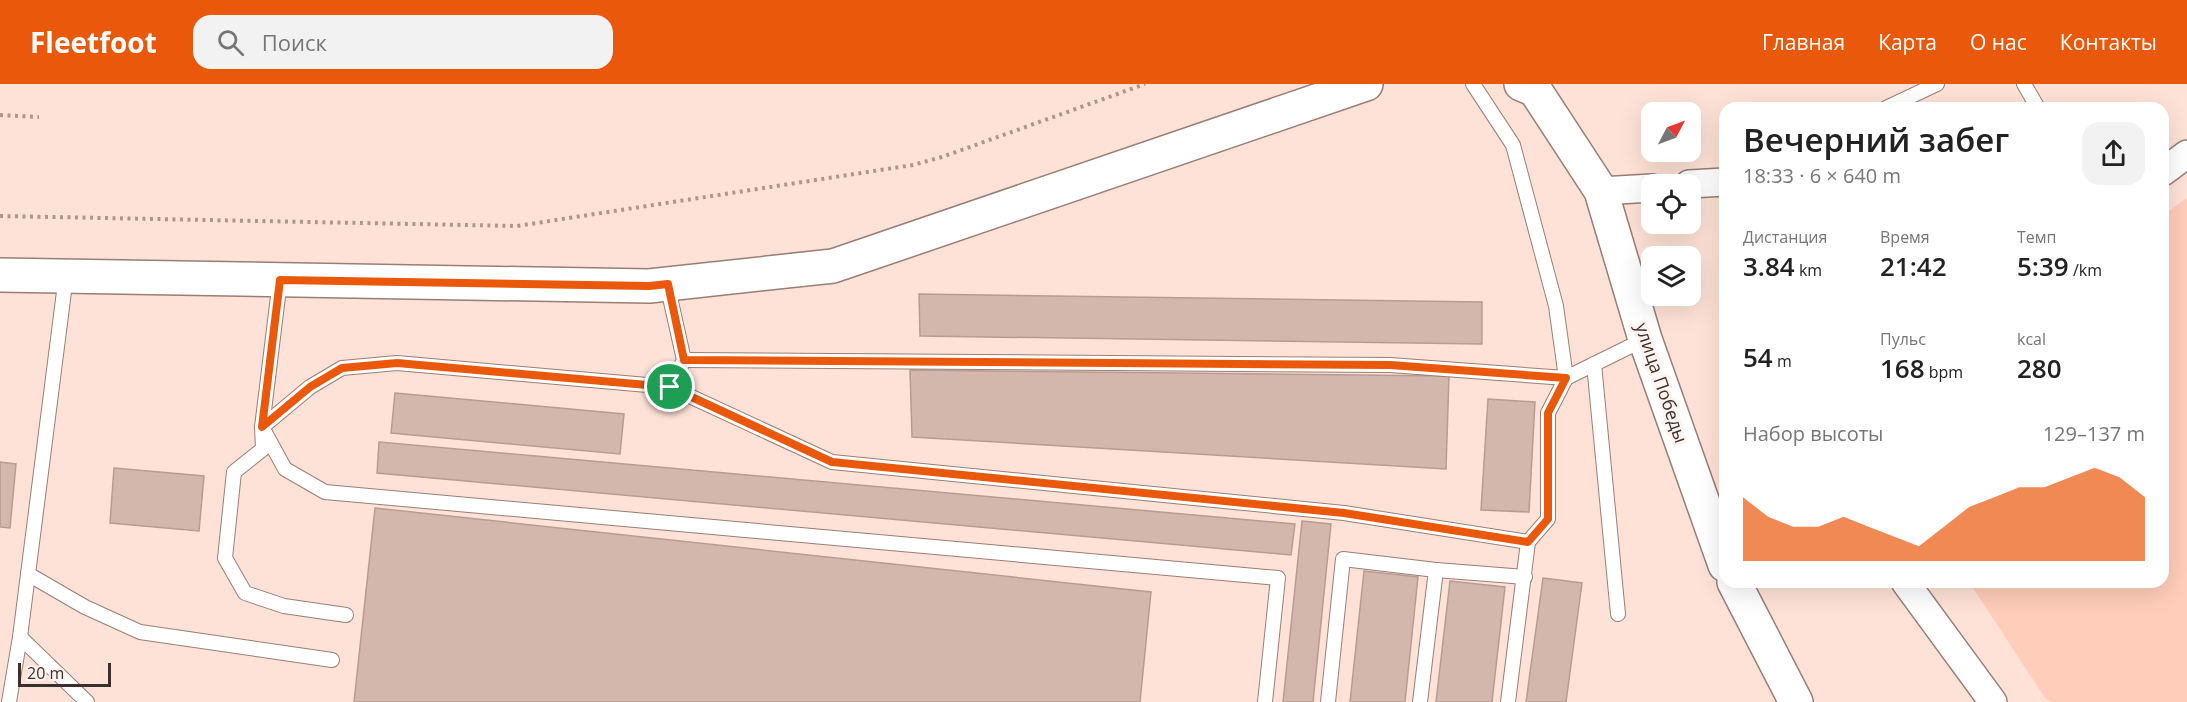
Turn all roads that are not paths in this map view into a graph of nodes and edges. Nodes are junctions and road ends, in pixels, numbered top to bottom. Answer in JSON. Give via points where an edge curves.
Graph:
{"nodes":[{"id":1,"x":1366,"y":84,"type":"edge"},
{"id":2,"x":1473,"y":84,"type":"edge"},
{"id":3,"x":1521,"y":84,"type":"edge"},
{"id":4,"x":1937,"y":84,"type":"edge"},
{"id":5,"x":2024,"y":84,"type":"edge"},
{"id":6,"x":1899,"y":102,"type":"edge"},
{"id":7,"x":2034,"y":102,"type":"edge"},
{"id":8,"x":2187,"y":154,"type":"edge"},
{"id":9,"x":2169,"y":168,"type":"edge"},
{"id":10,"x":1719,"y":182,"type":"edge"},
{"id":11,"x":1701,"y":183,"type":"edge"},
{"id":12,"x":1641,"y":189,"type":"edge"},
{"id":13,"x":1601,"y":191,"type":"junction"},
{"id":14,"x":0,"y":275,"type":"edge"},
{"id":15,"x":66,"y":276,"type":"junction"},
{"id":16,"x":280,"y":280,"type":"junction"},
{"id":17,"x":668,"y":284,"type":"junction"},
{"id":18,"x":1645,"y":339,"type":"junction"},
{"id":19,"x":684,"y":360,"type":"junction"},
{"id":20,"x":1594,"y":364,"type":"junction"},
{"id":21,"x":1566,"y":378,"type":"junction"},
{"id":22,"x":670,"y":387,"type":"junction"},
{"id":23,"x":262,"y":427,"type":"junction"},
{"id":24,"x":1528,"y":542,"type":"junction"},
{"id":25,"x":1719,"y":548,"type":"edge"},
{"id":26,"x":1436,"y":570,"type":"junction"},
{"id":27,"x":28,"y":574,"type":"junction"},
{"id":28,"x":1525,"y":577,"type":"junction"},
{"id":29,"x":1737,"y":588,"type":"edge"},
{"id":30,"x":1909,"y":588,"type":"edge"},
{"id":31,"x":1618,"y":614,"type":"dead end"},
{"id":32,"x":346,"y":615,"type":"dead end"},
{"id":33,"x":20,"y":637,"type":"junction"},
{"id":34,"x":332,"y":660,"type":"dead end"},
{"id":35,"x":9,"y":702,"type":"edge"},
{"id":36,"x":87,"y":702,"type":"edge"},
{"id":37,"x":1265,"y":702,"type":"edge"},
{"id":38,"x":1328,"y":702,"type":"edge"},
{"id":39,"x":1420,"y":702,"type":"edge"},
{"id":40,"x":1508,"y":702,"type":"edge"},
{"id":41,"x":1796,"y":702,"type":"edge"},
{"id":42,"x":1993,"y":702,"type":"edge"}],
"edges":[{"from":1,"to":17,"type":"street","via":[[833,266]]},
{"from":2,"to":21,"type":"lane","via":[[1513,145],[1556,306]]},
{"from":3,"to":13,"type":"street","name":"улица Победы","via":[[1535,90]]},
{"from":4,"to":6,"type":"lane"},
{"from":5,"to":7,"type":"lane"},
{"from":8,"to":9,"type":"street"},
{"from":10,"to":11,"type":"street"},
{"from":12,"to":13,"type":"street"},
{"from":13,"to":18,"type":"street","name":"улица Победы"},
{"from":14,"to":15,"type":"street"},
{"from":15,"to":16,"type":"street"},
{"from":15,"to":27,"type":"lane"},
{"from":16,"to":17,"type":"street"},
{"from":16,"to":23,"type":"lane"},
{"from":17,"to":19,"type":"lane"},
{"from":18,"to":20,"type":"lane"},
{"from":18,"to":25,"type":"street","name":"улица Победы"},
{"from":19,"to":21,"type":"lane","via":[[1390,365]]},
{"from":19,"to":22,"type":"lane"},
{"from":20,"to":21,"type":"lane"},
{"from":20,"to":31,"type":"lane"},
{"from":21,"to":24,"type":"lane","via":[[1548,413],[1548,519]]},
{"from":22,"to":23,"type":"lane","via":[[397,363],[342,368],[310,387]]},
{"from":22,"to":24,"type":"lane","via":[[832,462],[1344,513]]},
{"from":23,"to":32,"type":"lane","via":[[263,449],[234,472],[225,558],[245,593],[284,606]]},
{"from":23,"to":37,"type":"lane","via":[[285,469],[325,492],[1278,578]]},
{"from":24,"to":28,"type":"lane"},
{"from":26,"to":28,"type":"lane"},
{"from":26,"to":38,"type":"lane","via":[[1343,559]]},
{"from":26,"to":39,"type":"lane"},
{"from":27,"to":33,"type":"lane"},
{"from":27,"to":34,"type":"lane","via":[[85,607],[140,632]]},
{"from":28,"to":40,"type":"lane"},
{"from":29,"to":41,"type":"street"},
{"from":30,"to":42,"type":"street"},
{"from":33,"to":35,"type":"lane"},
{"from":33,"to":36,"type":"lane"}]}
